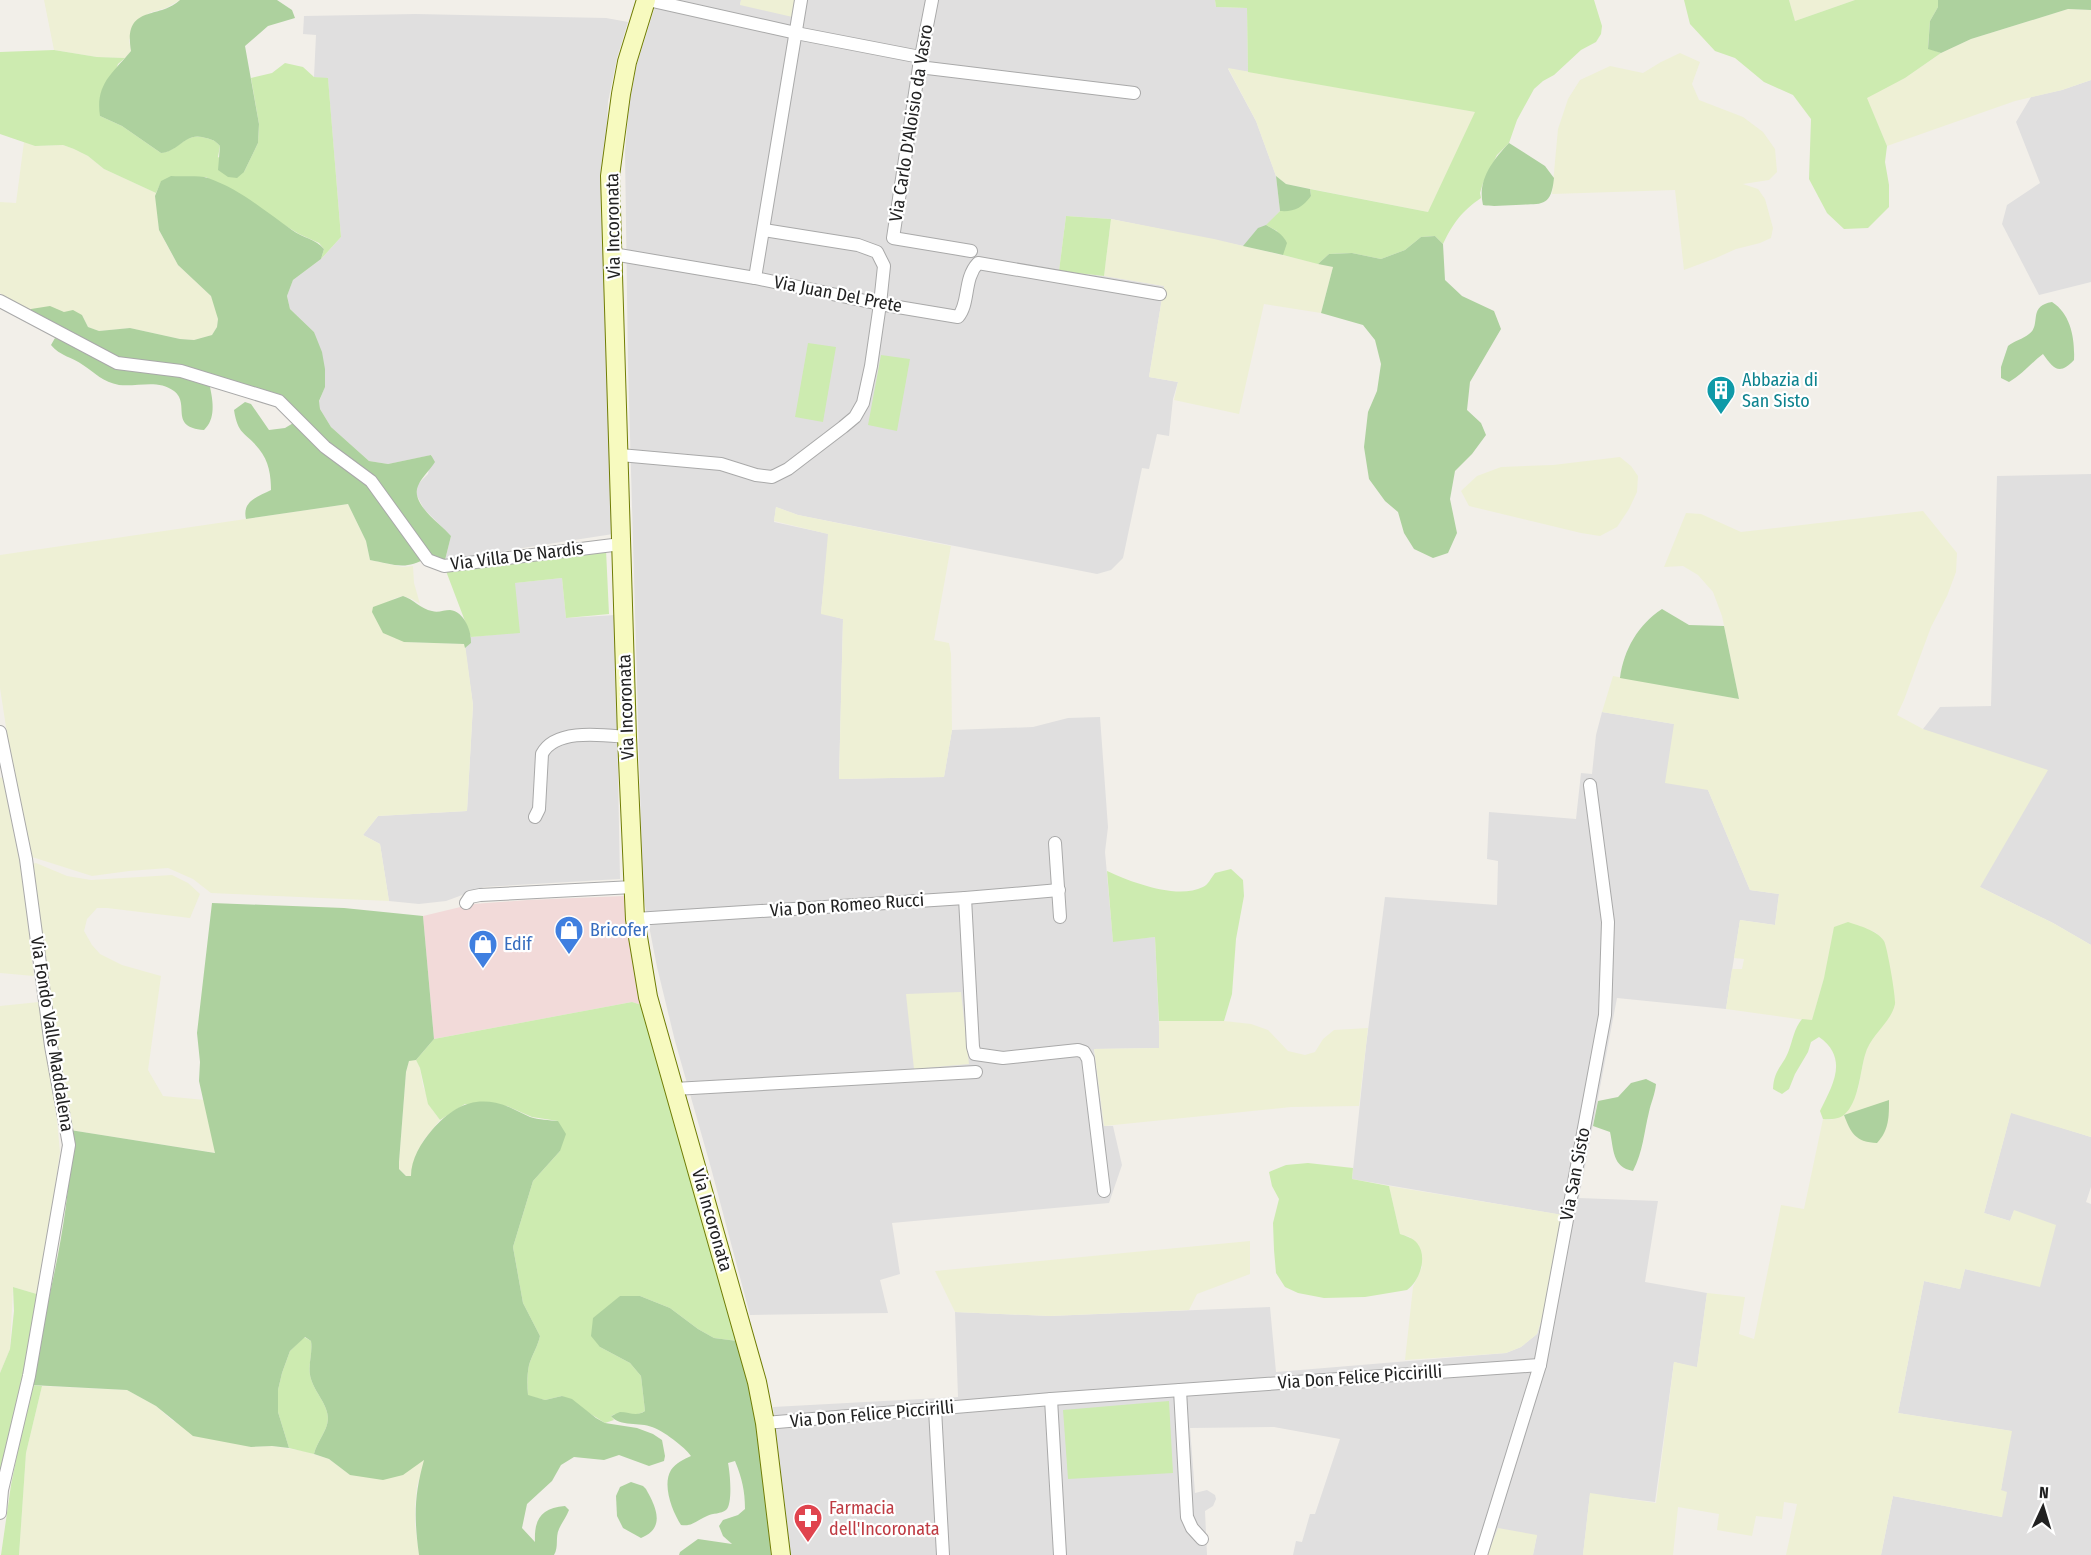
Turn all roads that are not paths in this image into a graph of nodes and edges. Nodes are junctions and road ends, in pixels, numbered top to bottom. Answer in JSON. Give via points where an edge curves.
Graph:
{"nodes":[{"id":1,"x":647,"y":0,"type":"edge"},
{"id":2,"x":801,"y":0,"type":"edge"},
{"id":3,"x":932,"y":0,"type":"edge"},
{"id":4,"x":796,"y":33,"type":"junction"},
{"id":5,"x":920,"y":62,"type":"junction"},
{"id":6,"x":1134,"y":93,"type":"dead end"},
{"id":7,"x":764,"y":230,"type":"junction"},
{"id":8,"x":971,"y":251,"type":"dead end"},
{"id":9,"x":613,"y":254,"type":"junction"},
{"id":10,"x":755,"y":278,"type":"junction"},
{"id":11,"x":1160,"y":294,"type":"dead end"},
{"id":12,"x":0,"y":301,"type":"edge"},
{"id":13,"x":880,"y":304,"type":"junction"},
{"id":14,"x":620,"y":455,"type":"junction"},
{"id":15,"x":621,"y":544,"type":"junction"},
{"id":16,"x":0,"y":732,"type":"edge"},
{"id":17,"x":627,"y":736,"type":"junction"},
{"id":18,"x":1590,"y":784,"type":"dead end"},
{"id":19,"x":535,"y":817,"type":"dead end"},
{"id":20,"x":1055,"y":843,"type":"dead end"},
{"id":21,"x":633,"y":887,"type":"junction"},
{"id":22,"x":1059,"y":890,"type":"junction"},
{"id":23,"x":965,"y":898,"type":"junction"},
{"id":24,"x":466,"y":903,"type":"dead end"},
{"id":25,"x":1060,"y":917,"type":"dead end"},
{"id":26,"x":635,"y":919,"type":"junction"},
{"id":27,"x":976,"y":1072,"type":"dead end"},
{"id":28,"x":674,"y":1089,"type":"junction"},
{"id":29,"x":1104,"y":1191,"type":"dead end"},
{"id":30,"x":1540,"y":1365,"type":"junction"},
{"id":31,"x":1180,"y":1390,"type":"junction"},
{"id":32,"x":1051,"y":1399,"type":"junction"},
{"id":33,"x":935,"y":1409,"type":"junction"},
{"id":34,"x":765,"y":1423,"type":"junction"},
{"id":35,"x":0,"y":1513,"type":"edge"},
{"id":36,"x":1202,"y":1539,"type":"dead end"},
{"id":37,"x":781,"y":1555,"type":"edge"},
{"id":38,"x":944,"y":1555,"type":"edge"},
{"id":39,"x":1060,"y":1555,"type":"edge"},
{"id":40,"x":1481,"y":1555,"type":"edge"}],
"edges":[{"from":1,"to":4,"type":"street"},
{"from":1,"to":9,"type":"main road","name":"Via Incoronata","via":[[627,62],[610,176]]},
{"from":2,"to":4,"type":"street","name":"Via Juan Del Prete"},
{"from":3,"to":5,"type":"street","name":"Via Carlo D'Aloisio da Vasro"},
{"from":4,"to":5,"type":"street"},
{"from":4,"to":7,"type":"street","name":"Via Juan Del Prete"},
{"from":5,"to":6,"type":"street"},
{"from":5,"to":8,"type":"street","name":"Via Carlo D'Aloisio da Vasro","via":[[893,238]]},
{"from":7,"to":10,"type":"street","name":"Via Juan Del Prete"},
{"from":7,"to":13,"type":"street","via":[[858,245],[877,252],[884,266]]},
{"from":9,"to":10,"type":"street"},
{"from":9,"to":14,"type":"main road","name":"Via Incoronata"},
{"from":10,"to":13,"type":"street","name":"Via Juan Del Prete"},
{"from":11,"to":13,"type":"street","name":"Via Juan Del Prete","via":[[978,263],[972,270],[963,311],[958,317]]},
{"from":12,"to":15,"type":"street","name":"Via Villa De Nardis","via":[[117,363],[182,371],[279,401],[325,447],[371,481],[428,560],[444,566]]},
{"from":13,"to":14,"type":"street","via":[[863,403],[855,417],[779,475],[756,475],[721,464]]},
{"from":14,"to":15,"type":"main road","name":"Via Incoronata"},
{"from":15,"to":17,"type":"main road","name":"Via Incoronata"},
{"from":16,"to":35,"type":"street","name":"Via Fondo Valle Maddalena","via":[[26,859],[51,1046],[69,1145]]},
{"from":17,"to":19,"type":"street","via":[[579,735],[546,746]]},
{"from":17,"to":21,"type":"main road","name":"Via Incoronata"},
{"from":18,"to":30,"type":"street","name":"Via San Sisto","via":[[1608,922],[1605,1015]]},
{"from":20,"to":22,"type":"street"},
{"from":21,"to":24,"type":"street","via":[[480,895],[470,897]]},
{"from":21,"to":26,"type":"main road","name":"Via Incoronata"},
{"from":22,"to":23,"type":"street","name":"Via Don Romeo Rucci"},
{"from":22,"to":25,"type":"street"},
{"from":23,"to":26,"type":"street","name":"Via Don Romeo Rucci"},
{"from":23,"to":29,"type":"street","via":[[975,1054],[1003,1058],[1084,1052]]},
{"from":26,"to":28,"type":"main road","name":"Via Incoronata","via":[[648,997]]},
{"from":27,"to":28,"type":"street"},
{"from":28,"to":34,"type":"main road","name":"Via Incoronata","via":[[757,1382]]},
{"from":30,"to":31,"type":"street","name":"Via Don Felice Piccirilli"},
{"from":30,"to":40,"type":"street","name":"Via San Sisto"},
{"from":31,"to":32,"type":"street","name":"Via Don Felice Piccirilli"},
{"from":31,"to":36,"type":"street","via":[[1187,1517]]},
{"from":32,"to":33,"type":"street","name":"Via Don Felice Piccirilli"},
{"from":32,"to":39,"type":"street"},
{"from":33,"to":34,"type":"street","name":"Via Don Felice Piccirilli"},
{"from":33,"to":38,"type":"street"},
{"from":34,"to":37,"type":"main road","name":"Via Incoronata"}]}
